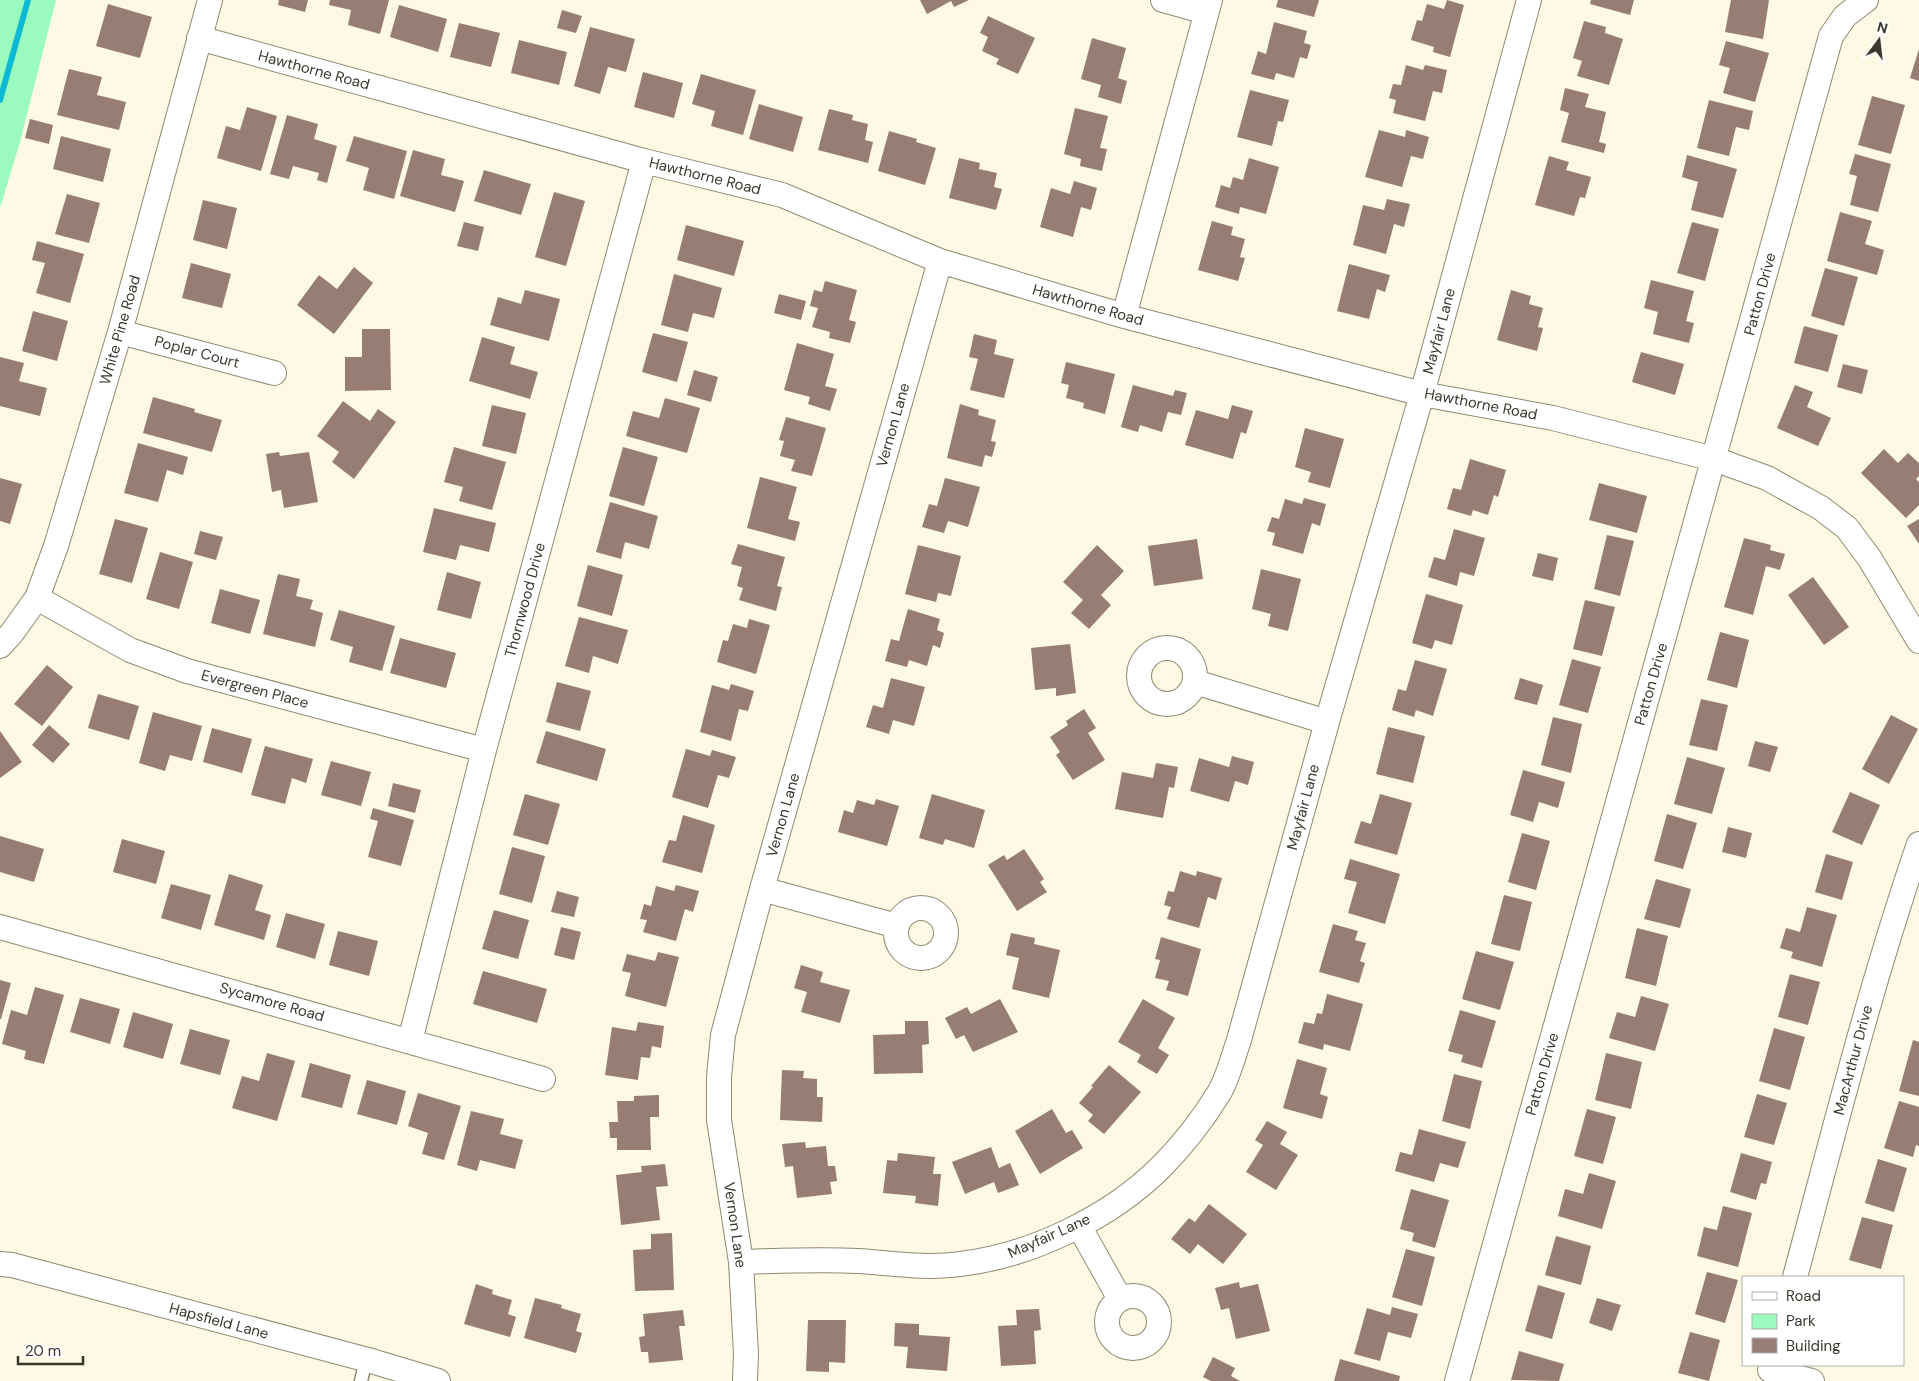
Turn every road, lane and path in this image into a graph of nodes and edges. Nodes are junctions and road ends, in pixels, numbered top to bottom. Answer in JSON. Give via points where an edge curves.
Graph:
{"nodes":[{"id":1,"x":210,"y":0,"type":"edge"},
{"id":2,"x":1163,"y":0,"type":"edge"},
{"id":3,"x":1529,"y":0,"type":"edge"},
{"id":4,"x":1866,"y":0,"type":"edge"},
{"id":5,"x":1208,"y":6,"type":"edge"},
{"id":6,"x":199,"y":38,"type":"junction"},
{"id":7,"x":644,"y":161,"type":"junction"},
{"id":8,"x":940,"y":260,"type":"junction"},
{"id":9,"x":1124,"y":316,"type":"junction"},
{"id":10,"x":120,"y":332,"type":"junction"},
{"id":11,"x":274,"y":373,"type":"dead end"},
{"id":12,"x":1422,"y":394,"type":"junction"},
{"id":13,"x":1714,"y":459,"type":"junction"},
{"id":14,"x":37,"y":598,"type":"junction"},
{"id":15,"x":1919,"y":641,"type":"edge"},
{"id":16,"x":0,"y":646,"type":"edge"},
{"id":17,"x":1195,"y":682,"type":"dead end"},
{"id":18,"x":1326,"y":722,"type":"junction"},
{"id":19,"x":484,"y":750,"type":"junction"},
{"id":20,"x":1919,"y":844,"type":"edge"},
{"id":21,"x":762,"y":889,"type":"junction"},
{"id":22,"x":0,"y":926,"type":"edge"},
{"id":23,"x":896,"y":926,"type":"dead end"},
{"id":24,"x":410,"y":1041,"type":"junction"},
{"id":25,"x":543,"y":1079,"type":"dead end"},
{"id":26,"x":1079,"y":1226,"type":"junction"},
{"id":27,"x":741,"y":1262,"type":"junction"},
{"id":28,"x":0,"y":1264,"type":"edge"},
{"id":29,"x":1795,"y":1276,"type":"edge"},
{"id":30,"x":1120,"y":1299,"type":"dead end"},
{"id":31,"x":364,"y":1370,"type":"edge"},
{"id":32,"x":1769,"y":1372,"type":"edge"},
{"id":33,"x":438,"y":1381,"type":"edge"},
{"id":34,"x":745,"y":1381,"type":"edge"},
{"id":35,"x":1456,"y":1381,"type":"edge"},
{"id":36,"x":1812,"y":1381,"type":"edge"}],
"edges":[{"from":1,"to":6,"type":"street","name":"White Pine Road"},
{"from":2,"to":5,"type":"street"},
{"from":3,"to":12,"type":"street","name":"Mayfair Lane"},
{"from":4,"to":13,"type":"street","name":"Patton Drive","via":[[1845,16],[1831,36]]},
{"from":5,"to":9,"type":"street"},
{"from":6,"to":7,"type":"street","name":"Hawthorne Road"},
{"from":6,"to":10,"type":"street","name":"White Pine Road"},
{"from":7,"to":8,"type":"street","name":"Hawthorne Road","via":[[782,195]]},
{"from":7,"to":19,"type":"street","name":"Thornwood Drive"},
{"from":8,"to":9,"type":"street","name":"Hawthorne Road"},
{"from":8,"to":21,"type":"street","name":"Vernon Lane"},
{"from":9,"to":12,"type":"street","name":"Hawthorne Road"},
{"from":10,"to":11,"type":"street","name":"Poplar Court"},
{"from":10,"to":14,"type":"street","name":"White Pine Road","via":[[56,546]]},
{"from":12,"to":13,"type":"street","name":"Hawthorne Road","via":[[1553,418]]},
{"from":12,"to":18,"type":"street","name":"Mayfair Lane"},
{"from":13,"to":15,"type":"street","name":"Hawthorne Road","via":[[1767,478],[1820,508],[1847,528],[1870,559]]},
{"from":13,"to":35,"type":"street","name":"Patton Drive"},
{"from":14,"to":16,"type":"street","name":"White Pine Road"},
{"from":14,"to":19,"type":"street","name":"Evergreen Place","via":[[130,650],[187,671]]},
{"from":17,"to":18,"type":"street"},
{"from":18,"to":26,"type":"street","name":"Mayfair Lane","via":[[1239,1040],[1220,1092],[1160,1168],[1124,1198]]},
{"from":19,"to":24,"type":"street","name":"Thornwood Drive"},
{"from":20,"to":29,"type":"street","name":"MacArthur Drive","via":[[1866,1014]]},
{"from":21,"to":23,"type":"street"},
{"from":21,"to":27,"type":"street","name":"Vernon Lane","via":[[723,1035],[719,1077],[719,1120]]},
{"from":22,"to":24,"type":"street","name":"Sycamore Road"},
{"from":24,"to":25,"type":"street","name":"Sycamore Road"},
{"from":26,"to":27,"type":"street","name":"Mayfair Lane","via":[[1002,1257],[959,1265],[810,1259]]},
{"from":26,"to":30,"type":"street"},
{"from":27,"to":34,"type":"street","name":"Vernon Lane"},
{"from":28,"to":31,"type":"street","name":"Hapsfield Lane"},
{"from":31,"to":33,"type":"street","name":"Hapsfield Lane"},
{"from":32,"to":36,"type":"street"}]}
